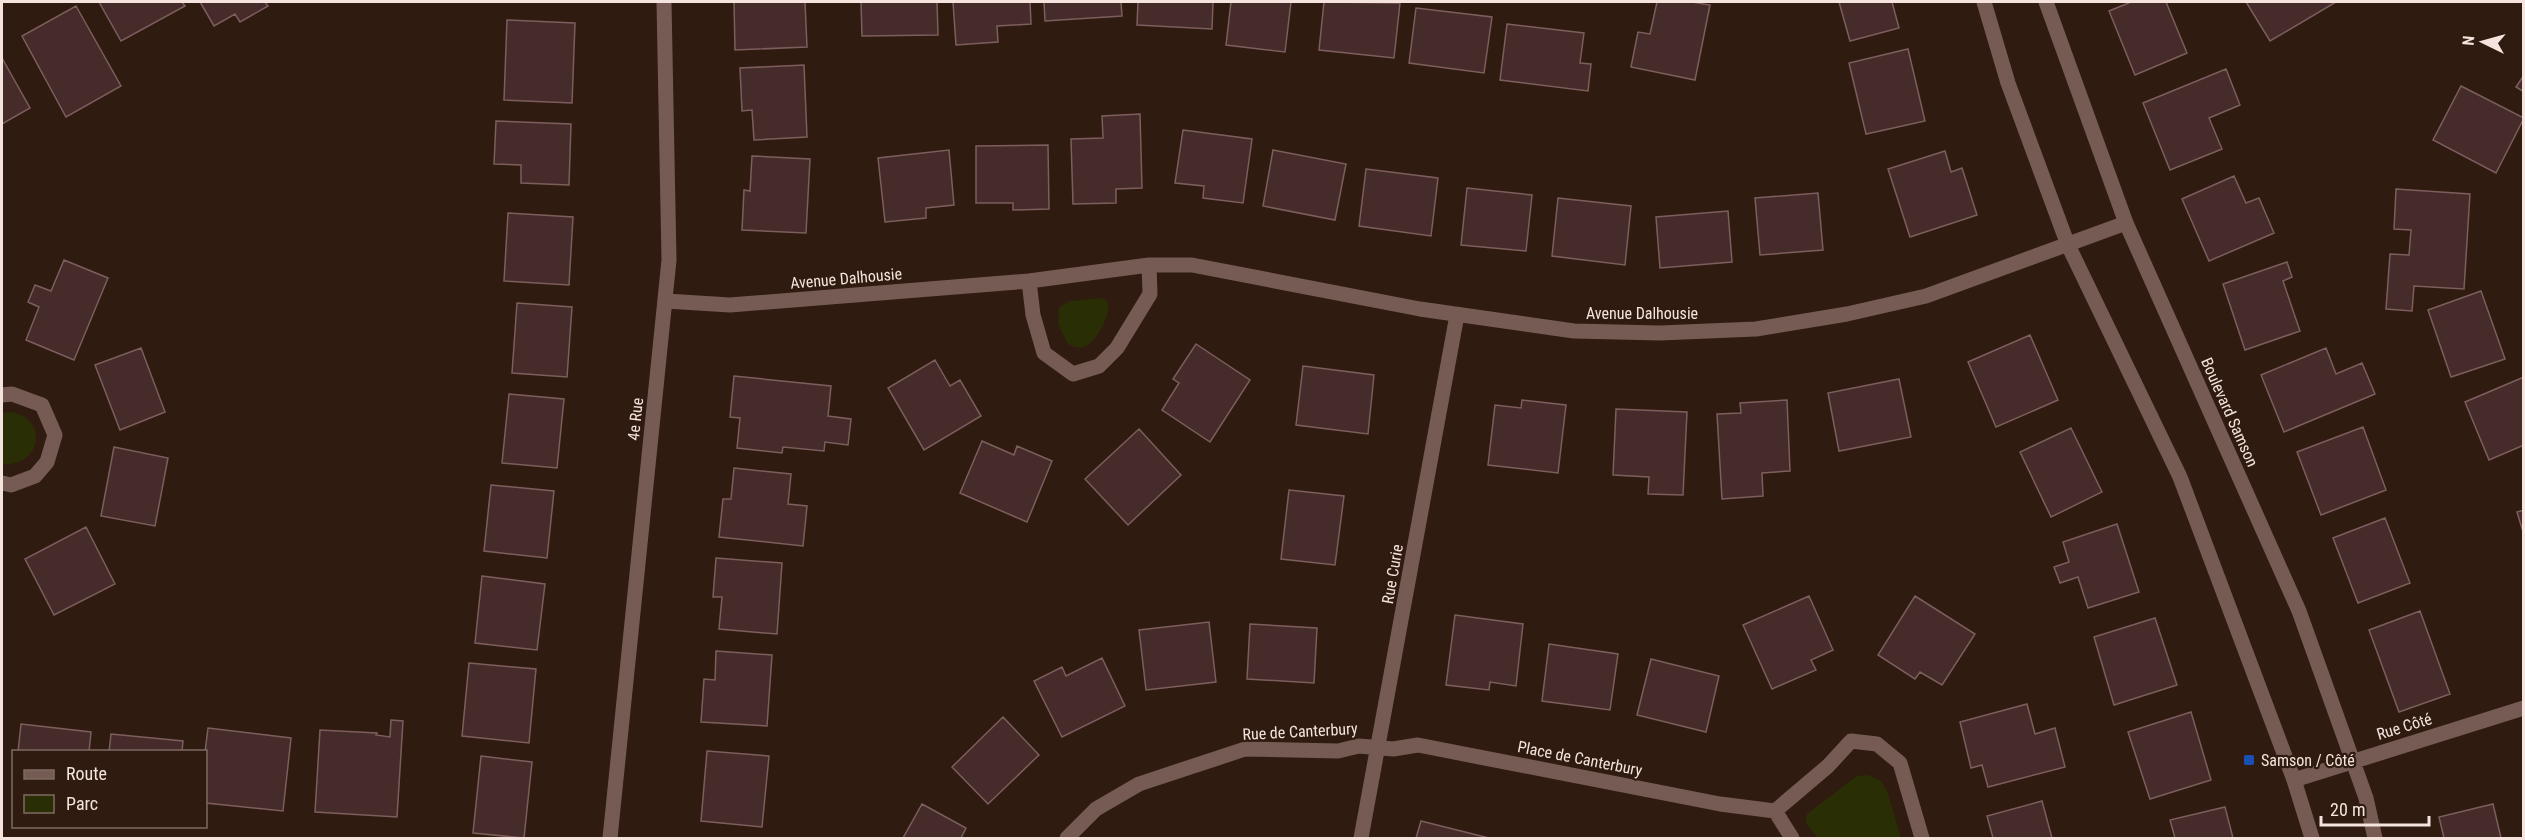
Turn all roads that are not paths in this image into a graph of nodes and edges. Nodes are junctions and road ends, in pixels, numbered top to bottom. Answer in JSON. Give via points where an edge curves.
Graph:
{"nodes":[{"id":1,"x":664,"y":2,"type":"edge"},
{"id":2,"x":1984,"y":2,"type":"edge"},
{"id":3,"x":2046,"y":2,"type":"edge"},
{"id":4,"x":2126,"y":223,"type":"junction"},
{"id":5,"x":2068,"y":245,"type":"junction"},
{"id":6,"x":1149,"y":265,"type":"junction"},
{"id":7,"x":1029,"y":280,"type":"junction"},
{"id":8,"x":666,"y":301,"type":"junction"},
{"id":9,"x":1457,"y":315,"type":"junction"},
{"id":10,"x":2,"y":395,"type":"edge"},
{"id":11,"x":2,"y":483,"type":"edge"},
{"id":12,"x":2523,"y":708,"type":"edge"},
{"id":13,"x":1377,"y":748,"type":"junction"},
{"id":14,"x":2353,"y":760,"type":"junction"},
{"id":15,"x":2294,"y":780,"type":"junction"},
{"id":16,"x":1775,"y":811,"type":"junction"},
{"id":17,"x":610,"y":838,"type":"edge"},
{"id":18,"x":1067,"y":838,"type":"edge"},
{"id":19,"x":1361,"y":838,"type":"edge"},
{"id":20,"x":1792,"y":838,"type":"edge"},
{"id":21,"x":1922,"y":838,"type":"edge"},
{"id":22,"x":2312,"y":838,"type":"edge"},
{"id":23,"x":2375,"y":838,"type":"edge"}],
"edges":[{"from":1,"to":8,"type":"street","name":"4e Rue","via":[[669,260]]},
{"from":2,"to":5,"type":"street","via":[[2008,83]]},
{"from":3,"to":4,"type":"street","name":"Boulevard Samson"},
{"from":4,"to":5,"type":"street","name":"Avenue Dalhousie"},
{"from":4,"to":14,"type":"street","name":"Boulevard Samson","via":[[2300,611]]},
{"from":5,"to":9,"type":"street","name":"Avenue Dalhousie","via":[[1926,296],[1756,329],[1574,331]]},
{"from":5,"to":15,"type":"street","via":[[2180,477]]},
{"from":6,"to":7,"type":"street","name":"Avenue Dalhousie"},
{"from":6,"to":7,"type":"street","via":[[1150,294],[1117,348],[1099,366],[1073,374],[1044,353],[1033,315]]},
{"from":6,"to":9,"type":"street","name":"Avenue Dalhousie","via":[[1192,266]]},
{"from":7,"to":8,"type":"street","name":"Avenue Dalhousie","via":[[730,305]]},
{"from":8,"to":17,"type":"street","name":"4e Rue"},
{"from":9,"to":13,"type":"street","name":"Rue Curie"},
{"from":10,"to":11,"type":"street","via":[[12,394],[42,405],[55,435],[46,462],[35,476],[11,485]]},
{"from":12,"to":14,"type":"street","name":"Rue Côté"},
{"from":13,"to":16,"type":"street","name":"Place de Canterbury","via":[[1418,745],[1720,804]]},
{"from":13,"to":18,"type":"street","name":"Rue de Canterbury","via":[[1245,749],[1139,784],[1096,809]]},
{"from":13,"to":19,"type":"street","name":"Rue Curie"},
{"from":14,"to":15,"type":"street","name":"Rue Côté"},
{"from":14,"to":23,"type":"street","name":"Boulevard Samson"},
{"from":15,"to":22,"type":"street"},
{"from":16,"to":20,"type":"street"},
{"from":16,"to":21,"type":"street","via":[[1851,741],[1877,744],[1900,763]]}]}
